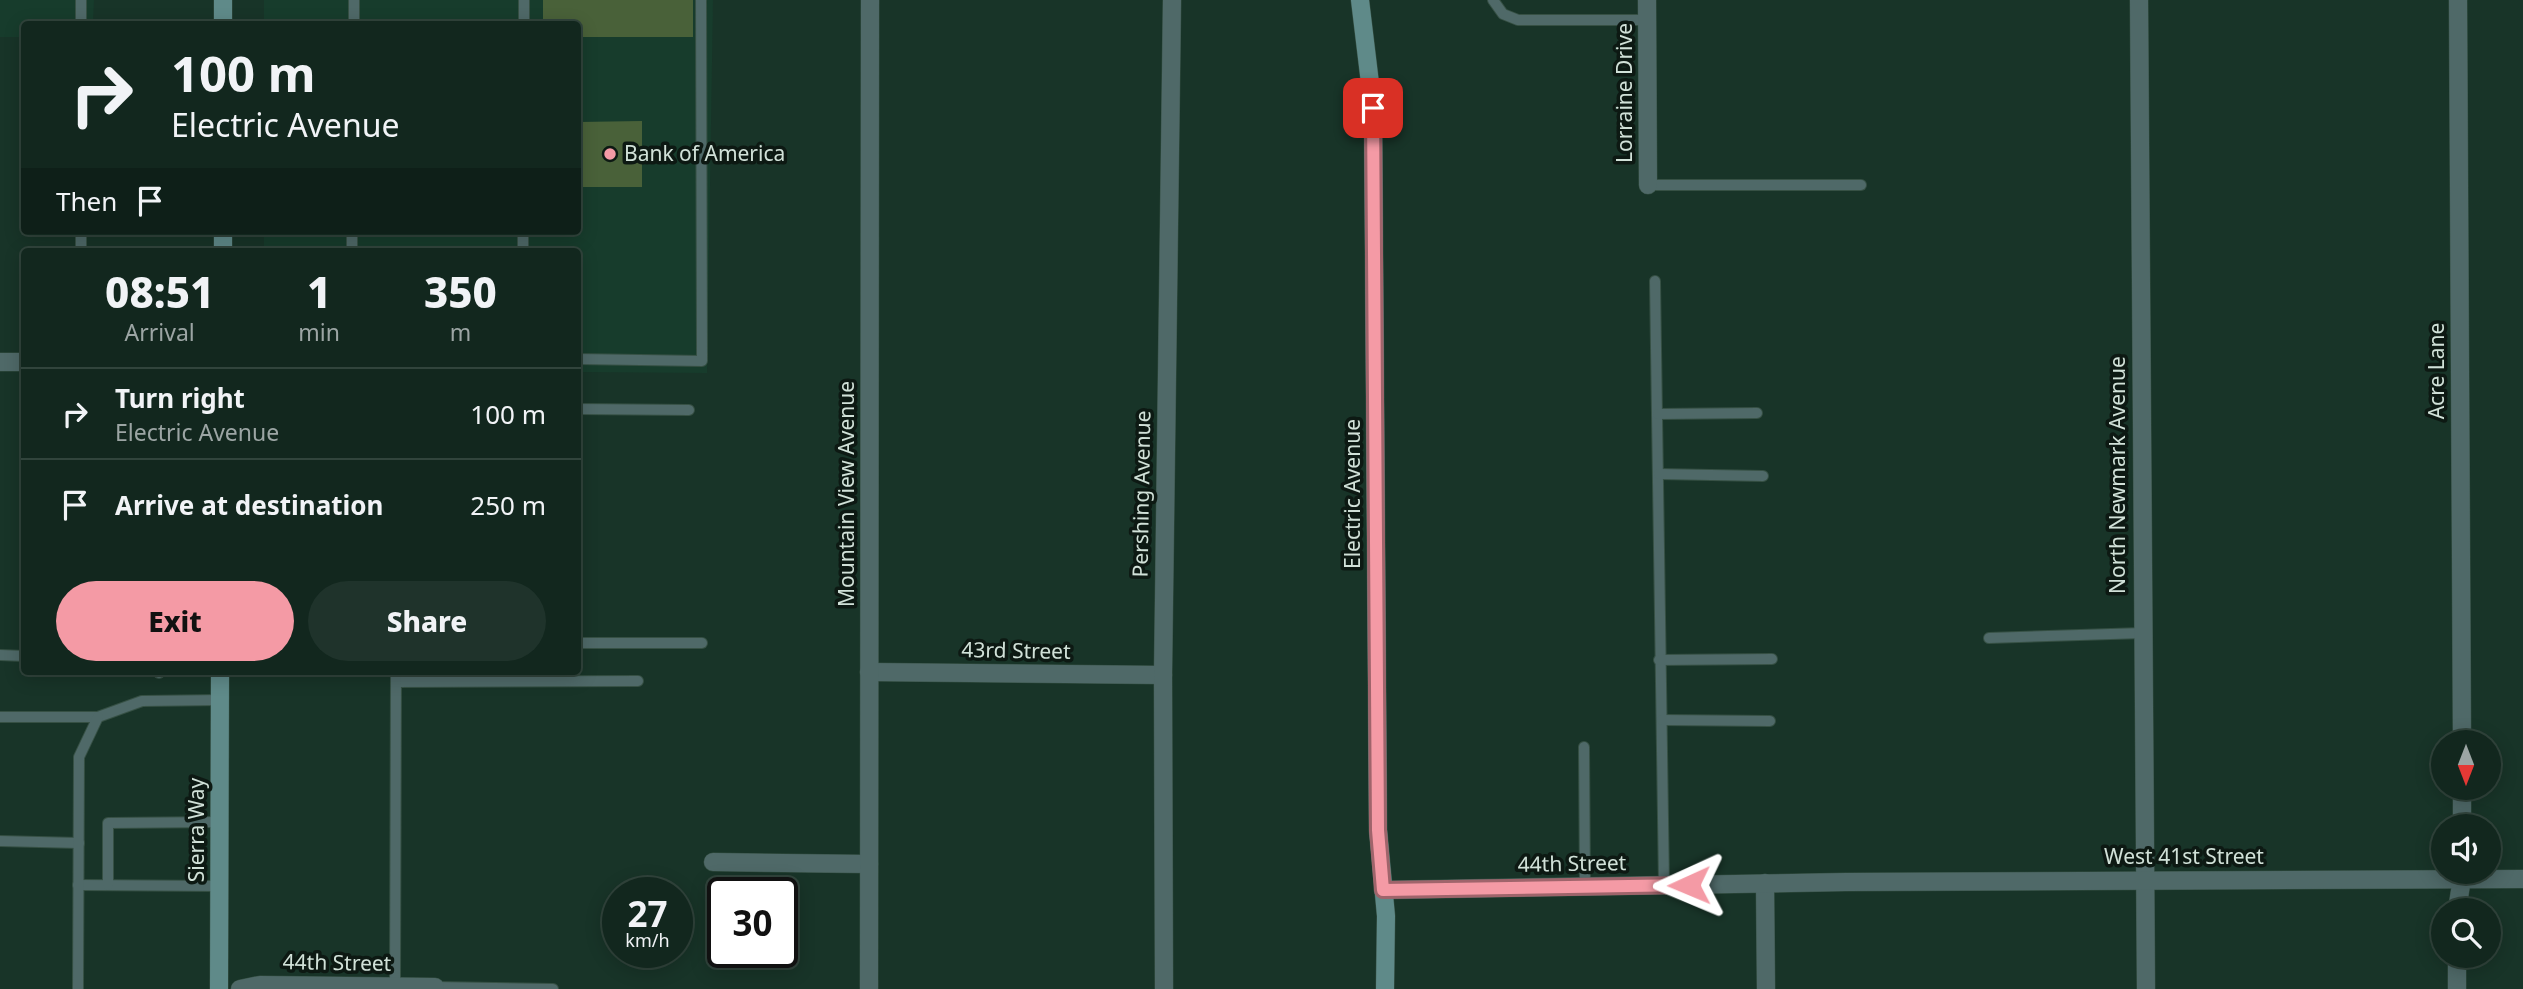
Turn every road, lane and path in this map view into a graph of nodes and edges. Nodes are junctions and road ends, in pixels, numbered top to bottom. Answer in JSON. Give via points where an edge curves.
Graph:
{"nodes":[{"id":1,"x":81,"y":0,"type":"edge"},
{"id":2,"x":223,"y":0,"type":"edge"},
{"id":3,"x":354,"y":0,"type":"edge"},
{"id":4,"x":524,"y":0,"type":"edge"},
{"id":5,"x":701,"y":0,"type":"edge"},
{"id":6,"x":870,"y":0,"type":"edge"},
{"id":7,"x":1172,"y":0,"type":"edge"},
{"id":8,"x":1360,"y":0,"type":"edge"},
{"id":9,"x":1493,"y":0,"type":"edge"},
{"id":10,"x":1647,"y":0,"type":"edge"},
{"id":11,"x":2139,"y":0,"type":"edge"},
{"id":12,"x":2458,"y":0,"type":"edge"},
{"id":13,"x":1647,"y":20,"type":"junction"},
{"id":14,"x":81,"y":21,"type":"edge"},
{"id":15,"x":223,"y":21,"type":"edge"},
{"id":16,"x":354,"y":21,"type":"edge"},
{"id":17,"x":524,"y":21,"type":"edge"},
{"id":18,"x":1648,"y":185,"type":"joint"},
{"id":19,"x":1861,"y":185,"type":"dead end"},
{"id":20,"x":1655,"y":281,"type":"dead end"},
{"id":21,"x":581,"y":359,"type":"edge"},
{"id":22,"x":0,"y":362,"type":"edge"},
{"id":23,"x":21,"y":362,"type":"edge"},
{"id":24,"x":581,"y":409,"type":"edge"},
{"id":25,"x":689,"y":410,"type":"dead end"},
{"id":26,"x":1757,"y":413,"type":"dead end"},
{"id":27,"x":1658,"y":414,"type":"junction"},
{"id":28,"x":1659,"y":474,"type":"junction"},
{"id":29,"x":1763,"y":475,"type":"dead end"},
{"id":30,"x":2143,"y":633,"type":"junction"},
{"id":31,"x":1989,"y":638,"type":"dead end"},
{"id":32,"x":581,"y":643,"type":"edge"},
{"id":33,"x":702,"y":643,"type":"dead end"},
{"id":34,"x":0,"y":655,"type":"edge"},
{"id":35,"x":21,"y":656,"type":"edge"},
{"id":36,"x":1772,"y":659,"type":"dead end"},
{"id":37,"x":1659,"y":660,"type":"junction"},
{"id":38,"x":869,"y":672,"type":"junction"},
{"id":39,"x":220,"y":675,"type":"edge"},
{"id":40,"x":1163,"y":675,"type":"junction"},
{"id":41,"x":396,"y":677,"type":"edge"},
{"id":42,"x":638,"y":681,"type":"dead end"},
{"id":43,"x":220,"y":700,"type":"junction"},
{"id":44,"x":0,"y":716,"type":"edge"},
{"id":45,"x":99,"y":717,"type":"junction"},
{"id":46,"x":1662,"y":720,"type":"junction"},
{"id":47,"x":1770,"y":721,"type":"dead end"},
{"id":48,"x":2462,"y":730,"type":"edge"},
{"id":49,"x":1584,"y":747,"type":"dead end"},
{"id":50,"x":219,"y":822,"type":"junction"},
{"id":51,"x":0,"y":841,"type":"edge"},
{"id":52,"x":79,"y":843,"type":"junction"},
{"id":53,"x":713,"y":862,"type":"dead end"},
{"id":54,"x":869,"y":864,"type":"junction"},
{"id":55,"x":2431,"y":876,"type":"edge"},
{"id":56,"x":2501,"y":878,"type":"edge"},
{"id":57,"x":2523,"y":879,"type":"edge"},
{"id":58,"x":2144,"y":880,"type":"junction"},
{"id":59,"x":1846,"y":882,"type":"joint"},
{"id":60,"x":1765,"y":883,"type":"junction"},
{"id":61,"x":78,"y":885,"type":"junction"},
{"id":62,"x":1664,"y":885,"type":"junction"},
{"id":63,"x":108,"y":886,"type":"junction"},
{"id":64,"x":1585,"y":886,"type":"junction"},
{"id":65,"x":219,"y":887,"type":"junction"},
{"id":66,"x":1383,"y":890,"type":"junction"},
{"id":67,"x":2457,"y":968,"type":"edge"},
{"id":68,"x":395,"y":985,"type":"junction"},
{"id":69,"x":435,"y":987,"type":"joint"},
{"id":70,"x":78,"y":989,"type":"edge"},
{"id":71,"x":219,"y":989,"type":"edge"},
{"id":72,"x":240,"y":989,"type":"edge"},
{"id":73,"x":553,"y":989,"type":"edge"},
{"id":74,"x":869,"y":989,"type":"edge"},
{"id":75,"x":1164,"y":989,"type":"edge"},
{"id":76,"x":1385,"y":989,"type":"edge"},
{"id":77,"x":1766,"y":989,"type":"edge"},
{"id":78,"x":2146,"y":989,"type":"edge"},
{"id":79,"x":2457,"y":989,"type":"edge"}],
"edges":[{"from":1,"to":14,"type":"lane"},
{"from":2,"to":15,"type":"main road"},
{"from":3,"to":16,"type":"lane"},
{"from":4,"to":17,"type":"lane"},
{"from":5,"to":21,"type":"lane","via":[[702,361]]},
{"from":6,"to":38,"type":"street","name":"Mountain View Avenue"},
{"from":7,"to":40,"type":"street","name":"Pershing Avenue"},
{"from":8,"to":66,"type":"main road","name":"Electric Avenue","via":[[1373,108],[1378,830]]},
{"from":9,"to":13,"type":"lane","via":[[1503,14],[1518,20]]},
{"from":10,"to":13,"type":"street","name":"Lorraine Drive"},
{"from":11,"to":30,"type":"street","name":"North Newmark Avenue"},
{"from":12,"to":48,"type":"street","name":"Acre Lane"},
{"from":13,"to":18,"type":"street","name":"Lorraine Drive"},
{"from":18,"to":19,"type":"lane"},
{"from":20,"to":27,"type":"lane"},
{"from":22,"to":23,"type":"street"},
{"from":24,"to":25,"type":"lane"},
{"from":26,"to":27,"type":"lane"},
{"from":27,"to":28,"type":"lane"},
{"from":28,"to":29,"type":"lane"},
{"from":28,"to":37,"type":"lane"},
{"from":30,"to":31,"type":"lane"},
{"from":30,"to":58,"type":"street","name":"North Newmark Avenue"},
{"from":32,"to":33,"type":"lane"},
{"from":34,"to":35,"type":"lane"},
{"from":36,"to":37,"type":"lane"},
{"from":37,"to":46,"type":"lane"},
{"from":38,"to":40,"type":"street","name":"43rd Street"},
{"from":38,"to":54,"type":"street","name":"Mountain View Avenue"},
{"from":39,"to":43,"type":"main road","name":"Sierra Way"},
{"from":40,"to":75,"type":"street","name":"Pershing Avenue"},
{"from":41,"to":42,"type":"lane"},
{"from":41,"to":68,"type":"lane"},
{"from":43,"to":45,"type":"lane","via":[[142,701]]},
{"from":43,"to":50,"type":"main road","name":"Sierra Way"},
{"from":44,"to":45,"type":"lane"},
{"from":45,"to":52,"type":"lane","via":[[79,757]]},
{"from":46,"to":47,"type":"lane"},
{"from":46,"to":62,"type":"lane"},
{"from":49,"to":64,"type":"lane"},
{"from":50,"to":63,"type":"lane","via":[[108,824]]},
{"from":50,"to":65,"type":"main road","name":"Sierra Way"},
{"from":51,"to":52,"type":"lane"},
{"from":52,"to":61,"type":"lane"},
{"from":53,"to":54,"type":"street"},
{"from":54,"to":74,"type":"street","name":"Mountain View Avenue"},
{"from":55,"to":58,"type":"street","name":"West 41st Street"},
{"from":56,"to":57,"type":"street","name":"West 41st Street"},
{"from":58,"to":59,"type":"street","name":"West 41st Street"},
{"from":58,"to":78,"type":"street","name":"North Newmark Avenue"},
{"from":59,"to":60,"type":"street","name":"44th Street"},
{"from":60,"to":62,"type":"street","name":"44th Street"},
{"from":60,"to":77,"type":"street"},
{"from":61,"to":63,"type":"lane"},
{"from":61,"to":70,"type":"lane"},
{"from":62,"to":64,"type":"street","name":"44th Street"},
{"from":63,"to":65,"type":"lane"},
{"from":64,"to":66,"type":"street","name":"44th Street"},
{"from":65,"to":71,"type":"main road","name":"Sierra Way"},
{"from":66,"to":76,"type":"main road","name":"Electric Avenue"},
{"from":67,"to":79,"type":"street"},
{"from":68,"to":69,"type":"street","name":"44th Street"},
{"from":68,"to":72,"type":"street","name":"44th Street"},
{"from":69,"to":73,"type":"lane"}]}
